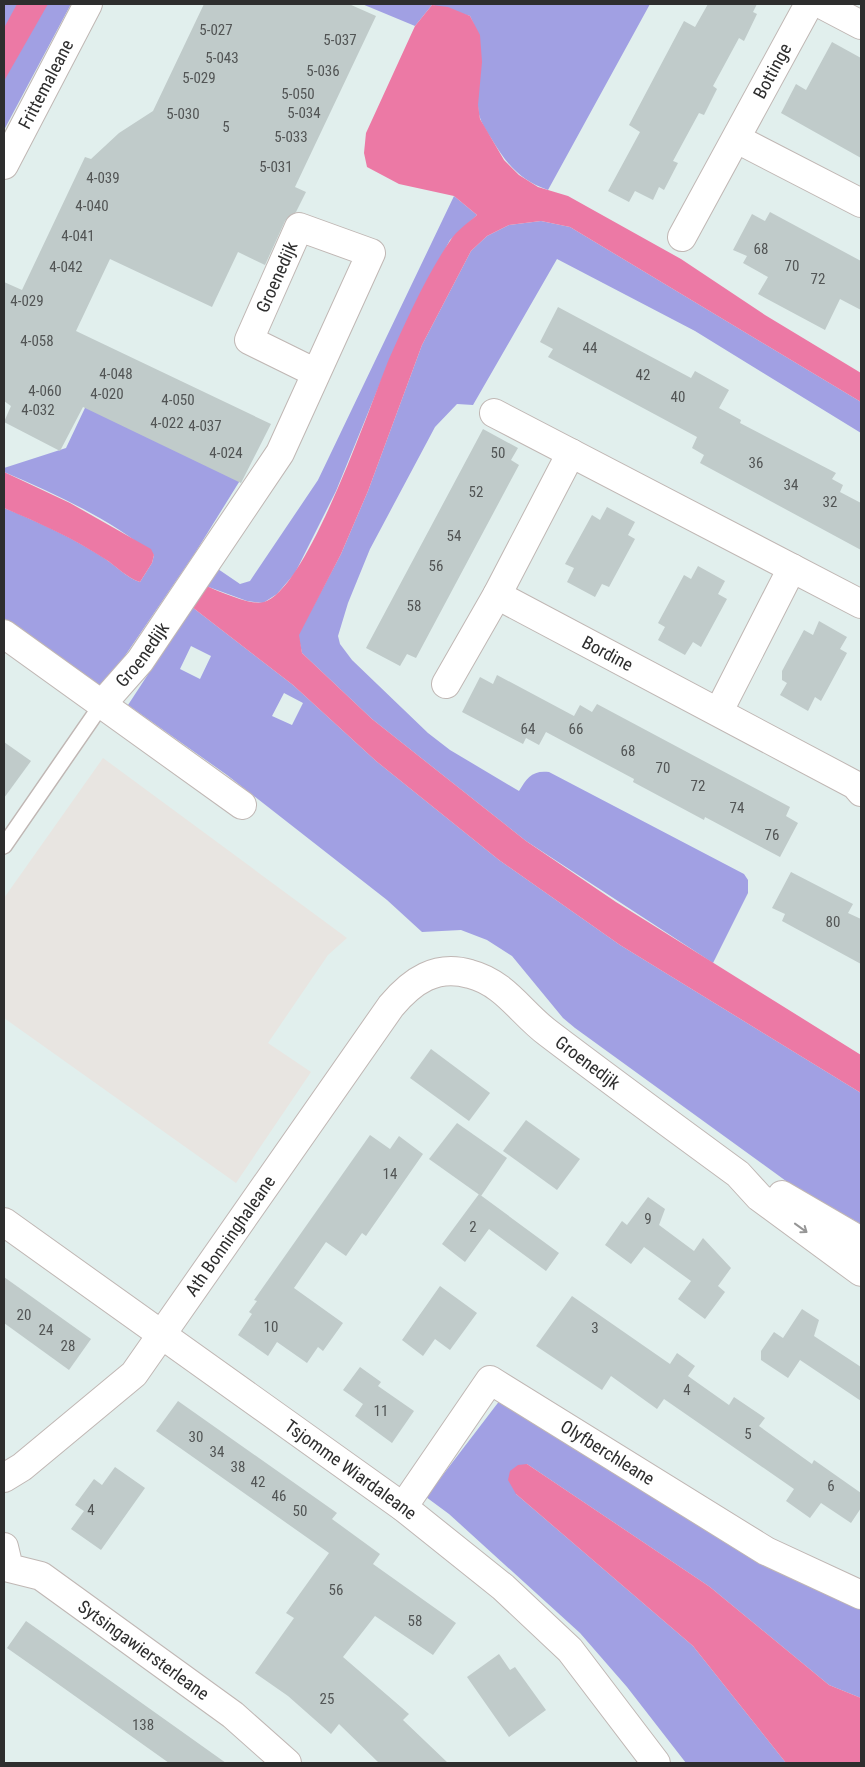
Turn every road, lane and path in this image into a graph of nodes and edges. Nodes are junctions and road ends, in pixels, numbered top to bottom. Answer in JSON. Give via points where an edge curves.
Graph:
{"nodes":[{"id":1,"x":88,"y":4,"type":"edge"},
{"id":2,"x":809,"y":4,"type":"edge"},
{"id":3,"x":821,"y":4,"type":"edge"},
{"id":4,"x":861,"y":25,"type":"edge"},
{"id":5,"x":736,"y":139,"type":"junction"},
{"id":6,"x":4,"y":165,"type":"edge"},
{"id":7,"x":861,"y":203,"type":"edge"},
{"id":8,"x":682,"y":237,"type":"dead end"},
{"id":9,"x":316,"y":373,"type":"junction"},
{"id":10,"x":494,"y":413,"type":"dead end"},
{"id":11,"x":571,"y":452,"type":"junction"},
{"id":12,"x":792,"y":568,"type":"junction"},
{"id":13,"x":497,"y":595,"type":"junction"},
{"id":14,"x":861,"y":604,"type":"edge"},
{"id":15,"x":4,"y":634,"type":"edge"},
{"id":16,"x":446,"y":684,"type":"dead end"},
{"id":17,"x":102,"y":704,"type":"junction"},
{"id":18,"x":719,"y":710,"type":"junction"},
{"id":19,"x":861,"y":792,"type":"edge"},
{"id":20,"x":242,"y":806,"type":"dead end"},
{"id":21,"x":4,"y":846,"type":"edge"},
{"id":22,"x":434,"y":974,"type":"joint"},
{"id":23,"x":738,"y":1174,"type":"junction"},
{"id":24,"x":4,"y":1222,"type":"edge"},
{"id":25,"x":861,"y":1241,"type":"edge"},
{"id":26,"x":861,"y":1272,"type":"edge"},
{"id":27,"x":162,"y":1336,"type":"junction"},
{"id":28,"x":4,"y":1478,"type":"edge"},
{"id":29,"x":403,"y":1507,"type":"junction"},
{"id":30,"x":5,"y":1563,"type":"edge"},
{"id":31,"x":861,"y":1595,"type":"edge"},
{"id":32,"x":287,"y":1763,"type":"edge"},
{"id":33,"x":656,"y":1763,"type":"edge"}],
"edges":[{"from":1,"to":6,"type":"street","name":"Frittemaleane"},
{"from":2,"to":5,"type":"street","name":"Bottinge"},
{"from":3,"to":4,"type":"street"},
{"from":5,"to":7,"type":"street"},
{"from":5,"to":8,"type":"street","name":"Bottinge"},
{"from":9,"to":9,"type":"street","name":"Groenedijk","via":[[371,253],[299,227],[250,340]]},
{"from":9,"to":17,"type":"street","name":"Groenedijk","via":[[280,453],[140,661]]},
{"from":10,"to":11,"type":"street"},
{"from":11,"to":12,"type":"street"},
{"from":11,"to":13,"type":"street"},
{"from":12,"to":14,"type":"street"},
{"from":12,"to":18,"type":"street"},
{"from":13,"to":16,"type":"street"},
{"from":13,"to":18,"type":"street","name":"Bordine"},
{"from":15,"to":17,"type":"street","name":"Groenedijk"},
{"from":17,"to":20,"type":"street","name":"Groenedijk"},
{"from":17,"to":21,"type":"lane"},
{"from":18,"to":19,"type":"street","name":"Bordine","via":[[855,784]]},
{"from":22,"to":23,"type":"street","name":"Groenedijk","via":[[468,973],[494,983],[545,1031]]},
{"from":22,"to":27,"type":"street","name":"Ath Bonninghaleane","via":[[416,981],[391,1006]]},
{"from":23,"to":25,"type":"street","name":"Groenedijk","via":[[766,1186]]},
{"from":23,"to":26,"type":"street","name":"Groenedijk","one_way":true,"via":[[758,1197]]},
{"from":24,"to":27,"type":"street","name":"Tsjomme Wiardaleane"},
{"from":27,"to":28,"type":"street","name":"Ath Bonninghaleane","via":[[134,1374],[22,1468]]},
{"from":27,"to":29,"type":"street","name":"Tsjomme Wiardaleane"},
{"from":29,"to":31,"type":"street","name":"Olyfberchleane","via":[[490,1380],[766,1551]]},
{"from":29,"to":33,"type":"street","name":"Tsjomme Wiardaleane","via":[[503,1587],[570,1650]]},
{"from":30,"to":32,"type":"street","name":"Sytsingawiersterleane","via":[[41,1576],[233,1715]]}]}
